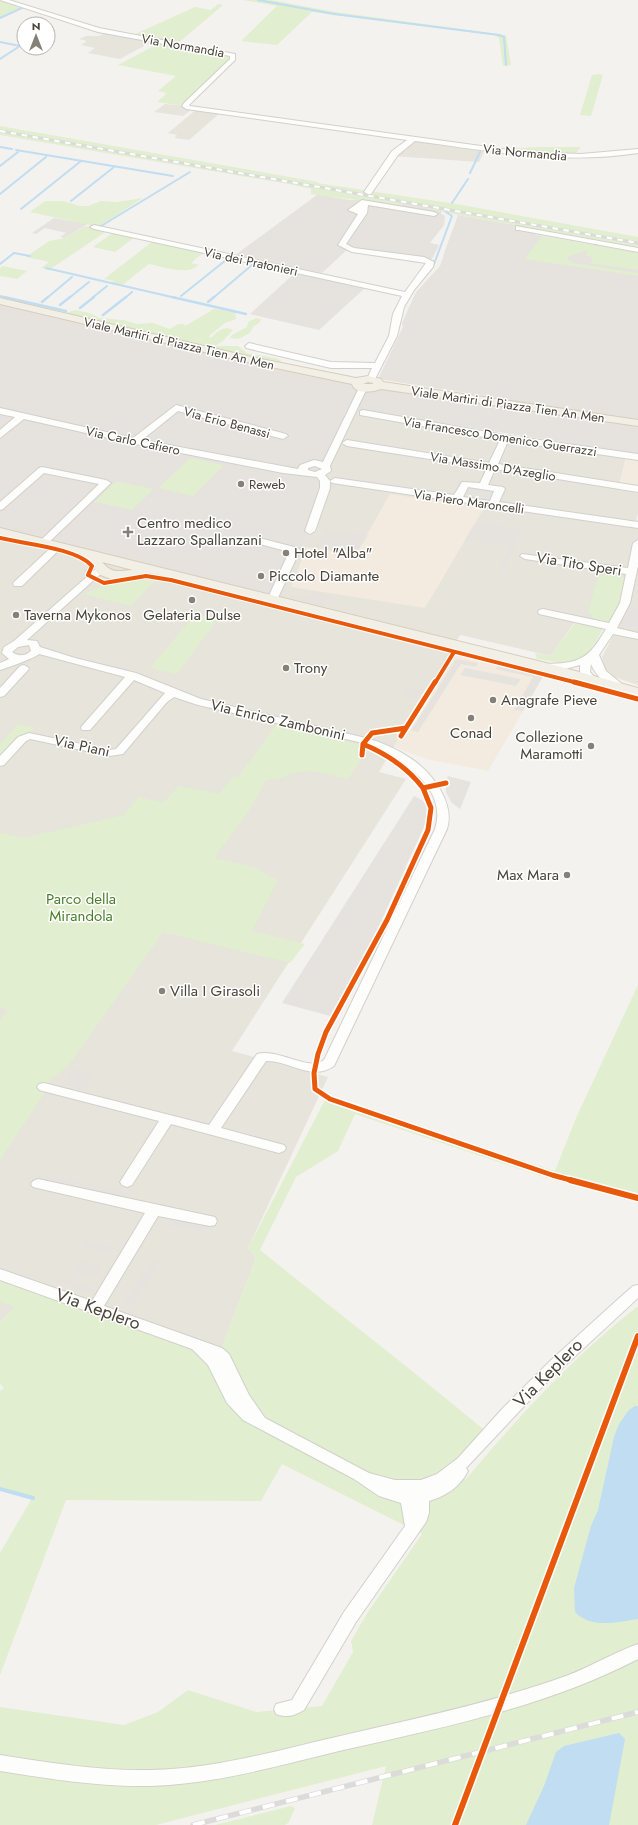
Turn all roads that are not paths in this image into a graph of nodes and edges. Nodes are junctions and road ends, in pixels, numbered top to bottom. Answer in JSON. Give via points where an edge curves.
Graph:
{"nodes":[{"id":1,"x":2,"y":0,"type":"edge"},
{"id":2,"x":412,"y":140,"type":"junction"},
{"id":3,"x":638,"y":151,"type":"edge"},
{"id":4,"x":368,"y":192,"type":"dead end"},
{"id":5,"x":365,"y":202,"type":"junction"},
{"id":6,"x":363,"y":213,"type":"junction"},
{"id":7,"x":434,"y":214,"type":"dead end"},
{"id":8,"x":94,"y":227,"type":"dead end"},
{"id":9,"x":519,"y":228,"type":"dead end"},
{"id":10,"x":638,"y":250,"type":"edge"},
{"id":11,"x":407,"y":295,"type":"junction"},
{"id":12,"x":0,"y":301,"type":"edge"},
{"id":13,"x":249,"y":346,"type":"dead end"},
{"id":14,"x":376,"y":366,"type":"junction"},
{"id":15,"x":375,"y":382,"type":"junction"},
{"id":16,"x":360,"y":385,"type":"junction"},
{"id":17,"x":0,"y":411,"type":"edge"},
{"id":18,"x":363,"y":413,"type":"dead end"},
{"id":19,"x":22,"y":416,"type":"junction"},
{"id":20,"x":638,"y":424,"type":"edge"},
{"id":21,"x":0,"y":435,"type":"edge"},
{"id":22,"x":283,"y":436,"type":"dead end"},
{"id":23,"x":505,"y":438,"type":"junction"},
{"id":24,"x":135,"y":441,"type":"junction"},
{"id":25,"x":347,"y":443,"type":"dead end"},
{"id":26,"x":333,"y":448,"type":"junction"},
{"id":27,"x":638,"y":457,"type":"edge"},
{"id":28,"x":326,"y":466,"type":"junction"},
{"id":29,"x":493,"y":466,"type":"junction"},
{"id":30,"x":307,"y":467,"type":"junction"},
{"id":31,"x":326,"y":479,"type":"junction"},
{"id":32,"x":483,"y":486,"type":"junction"},
{"id":33,"x":638,"y":489,"type":"edge"},
{"id":34,"x":457,"y":499,"type":"junction"},
{"id":35,"x":493,"y":504,"type":"junction"},
{"id":36,"x":0,"y":507,"type":"edge"},
{"id":37,"x":622,"y":523,"type":"junction"},
{"id":38,"x":638,"y":525,"type":"edge"},
{"id":39,"x":638,"y":528,"type":"edge"},
{"id":40,"x":310,"y":531,"type":"dead end"},
{"id":41,"x":0,"y":532,"type":"edge"},
{"id":42,"x":263,"y":542,"type":"dead end"},
{"id":43,"x":43,"y":543,"type":"junction"},
{"id":44,"x":638,"y":544,"type":"edge"},
{"id":45,"x":58,"y":546,"type":"junction"},
{"id":46,"x":525,"y":556,"type":"dead end"},
{"id":47,"x":113,"y":568,"type":"junction"},
{"id":48,"x":632,"y":572,"type":"junction"},
{"id":49,"x":18,"y":584,"type":"dead end"},
{"id":50,"x":272,"y":600,"type":"junction"},
{"id":51,"x":543,"y":612,"type":"dead end"},
{"id":52,"x":36,"y":628,"type":"junction"},
{"id":53,"x":612,"y":628,"type":"junction"},
{"id":54,"x":638,"y":636,"type":"edge"},
{"id":55,"x":7,"y":648,"type":"edge"},
{"id":56,"x":28,"y":655,"type":"junction"},
{"id":57,"x":590,"y":658,"type":"junction"},
{"id":58,"x":0,"y":662,"type":"edge"},
{"id":59,"x":545,"y":666,"type":"junction"},
{"id":60,"x":0,"y":667,"type":"edge"},
{"id":61,"x":132,"y":676,"type":"junction"},
{"id":62,"x":591,"y":679,"type":"junction"},
{"id":63,"x":618,"y":686,"type":"junction"},
{"id":64,"x":638,"y":692,"type":"edge"},
{"id":65,"x":172,"y":693,"type":"junction"},
{"id":66,"x":0,"y":694,"type":"edge"},
{"id":67,"x":86,"y":728,"type":"dead end"},
{"id":68,"x":0,"y":763,"type":"edge"},
{"id":69,"x":44,"y":1088,"type":"dead end"},
{"id":70,"x":167,"y":1120,"type":"junction"},
{"id":71,"x":212,"y":1131,"type":"junction"},
{"id":72,"x":279,"y":1148,"type":"dead end"},
{"id":73,"x":127,"y":1182,"type":"dead end"},
{"id":74,"x":38,"y":1184,"type":"dead end"},
{"id":75,"x":154,"y":1210,"type":"junction"},
{"id":76,"x":210,"y":1221,"type":"dead end"},
{"id":77,"x":0,"y":1274,"type":"edge"},
{"id":78,"x":638,"y":1290,"type":"edge"},
{"id":79,"x":95,"y":1308,"type":"junction"},
{"id":80,"x":415,"y":1494,"type":"junction"},
{"id":81,"x":638,"y":1651,"type":"edge"},
{"id":82,"x":282,"y":1709,"type":"dead end"},
{"id":83,"x":0,"y":1763,"type":"edge"}],
"edges":[{"from":1,"to":2,"type":"street","name":"Via Normandia","via":[[98,30],[233,55],[233,59],[186,104],[188,108]]},
{"from":2,"to":3,"type":"street","name":"Via Normandia","via":[[550,156],[597,156]]},
{"from":2,"to":4,"type":"street","via":[[394,153]]},
{"from":5,"to":6,"type":"street"},
{"from":5,"to":6,"type":"street","via":[[352,210]]},
{"from":5,"to":7,"type":"street"},
{"from":6,"to":11,"type":"street","via":[[342,245],[346,248],[430,262]]},
{"from":8,"to":11,"type":"street","name":"Via dei Pratonieri"},
{"from":9,"to":10,"type":"street"},
{"from":11,"to":14,"type":"street","via":[[397,312],[393,336]]},
{"from":12,"to":16,"type":"main road","name":"Viale Martiri di Piazza Tien An Men"},
{"from":13,"to":14,"type":"street","via":[[331,365]]},
{"from":14,"to":15,"type":"street"},
{"from":15,"to":16,"type":"main road","name":"Viale Martiri di Piazza Tien An Men"},
{"from":15,"to":20,"type":"main road","name":"Viale Martiri di Piazza Tien An Men"},
{"from":16,"to":26,"type":"street"},
{"from":17,"to":19,"type":"street","name":"Via Carlo Cafiero"},
{"from":18,"to":23,"type":"street","name":"Via Francesco Domenico Guerrazzi"},
{"from":19,"to":21,"type":"street"},
{"from":19,"to":24,"type":"street","name":"Via Carlo Cafiero"},
{"from":22,"to":24,"type":"street","name":"Via Erio Benassi","via":[[176,408]]},
{"from":23,"to":27,"type":"street","name":"Via Francesco Domenico Guerrazzi"},
{"from":23,"to":29,"type":"street"},
{"from":24,"to":30,"type":"street","name":"Via Carlo Cafiero","via":[[283,470]]},
{"from":25,"to":29,"type":"street","name":"Via Massimo D'Azeglio"},
{"from":26,"to":28,"type":"street"},
{"from":26,"to":30,"type":"street"},
{"from":28,"to":30,"type":"street"},
{"from":28,"to":31,"type":"street"},
{"from":29,"to":32,"type":"street"},
{"from":29,"to":33,"type":"street","name":"Via Massimo D'Azeglio"},
{"from":30,"to":31,"type":"street","name":"Via Piero Maroncelli","via":[[312,475]]},
{"from":31,"to":34,"type":"street","name":"Via Piero Maroncelli"},
{"from":31,"to":40,"type":"street"},
{"from":32,"to":34,"type":"street","via":[[465,484]]},
{"from":32,"to":35,"type":"street","via":[[500,489]]},
{"from":34,"to":35,"type":"street","name":"Via Piero Maroncelli"},
{"from":35,"to":37,"type":"street","name":"Via Piero Maroncelli"},
{"from":36,"to":43,"type":"street","via":[[42,470],[106,484]]},
{"from":37,"to":38,"type":"street","name":"Via Piero Maroncelli"},
{"from":37,"to":39,"type":"street","name":"Via Piero Maroncelli"},
{"from":41,"to":43,"type":"main road"},
{"from":42,"to":50,"type":"street","via":[[295,550]]},
{"from":43,"to":45,"type":"main road"},
{"from":44,"to":48,"type":"street"},
{"from":45,"to":47,"type":"main road","via":[[75,550]]},
{"from":45,"to":49,"type":"street"},
{"from":46,"to":48,"type":"street","name":"Via Tito Speri"},
{"from":47,"to":50,"type":"main road","via":[[170,575]]},
{"from":47,"to":52,"type":"street","via":[[80,587]]},
{"from":48,"to":53,"type":"street","via":[[625,603]]},
{"from":50,"to":59,"type":"main road"},
{"from":51,"to":53,"type":"street"},
{"from":52,"to":55,"type":"street"},
{"from":52,"to":56,"type":"street"},
{"from":53,"to":54,"type":"street"},
{"from":53,"to":57,"type":"street"},
{"from":55,"to":56,"type":"street"},
{"from":55,"to":56,"type":"street"},
{"from":55,"to":58,"type":"street"},
{"from":56,"to":60,"type":"street"},
{"from":56,"to":61,"type":"street","name":"Via Enrico Zambonini","via":[[80,663]]},
{"from":56,"to":66,"type":"street"},
{"from":57,"to":59,"type":"street","via":[[565,666]]},
{"from":57,"to":62,"type":"street","via":[[585,672]]},
{"from":57,"to":63,"type":"street","via":[[598,669]]},
{"from":59,"to":62,"type":"main road"},
{"from":61,"to":65,"type":"street","name":"Via Enrico Zambonini"},
{"from":61,"to":67,"type":"street"},
{"from":62,"to":63,"type":"main road"},
{"from":63,"to":64,"type":"main road"},
{"from":65,"to":68,"type":"street","name":"Via Piani","via":[[163,700],[119,752],[110,754],[30,736],[22,739]]},
{"from":65,"to":71,"type":"street","name":"Via Enrico Zambonini","via":[[198,702],[366,741],[392,750],[422,771],[433,786],[444,817],[441,829],[328,1066],[314,1069],[270,1056],[262,1057]]},
{"from":69,"to":70,"type":"street"},
{"from":70,"to":71,"type":"street"},
{"from":70,"to":73,"type":"street"},
{"from":71,"to":72,"type":"street"},
{"from":74,"to":75,"type":"street"},
{"from":75,"to":76,"type":"street"},
{"from":75,"to":79,"type":"street"},
{"from":77,"to":79,"type":"street","name":"Via Keplero"},
{"from":78,"to":80,"type":"street","name":"Via Keplero","via":[[585,1336],[536,1384],[507,1414],[447,1487],[437,1492]]},
{"from":79,"to":80,"type":"street","name":"Via Keplero","via":[[197,1345],[214,1359],[239,1409],[269,1428],[362,1476],[382,1490],[394,1495]]},
{"from":80,"to":82,"type":"street","via":[[423,1509],[420,1517],[350,1617],[298,1705],[291,1709]]},
{"from":81,"to":83,"type":"street","via":[[564,1684],[516,1700],[194,1776],[92,1776]]}]}
